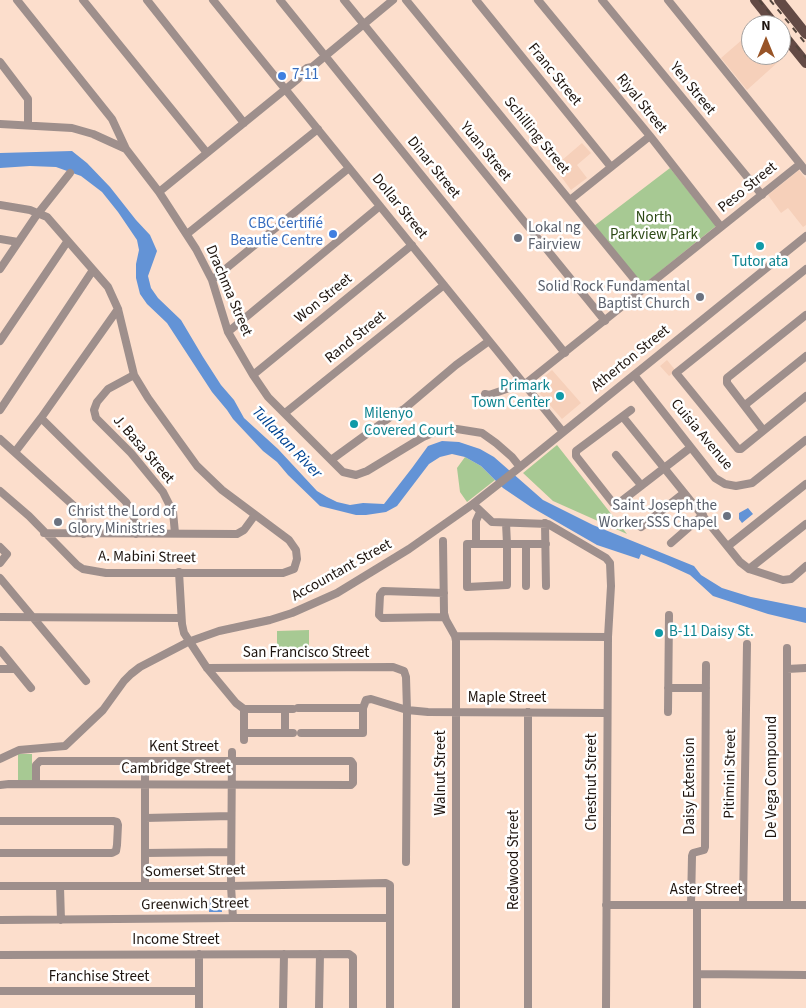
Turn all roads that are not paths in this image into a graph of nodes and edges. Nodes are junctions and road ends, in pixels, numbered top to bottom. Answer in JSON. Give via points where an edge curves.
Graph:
{"nodes":[{"id":1,"x":17,"y":0,"type":"edge"},
{"id":2,"x":83,"y":0,"type":"edge"},
{"id":3,"x":147,"y":0,"type":"edge"},
{"id":4,"x":213,"y":0,"type":"edge"},
{"id":5,"x":280,"y":0,"type":"edge"},
{"id":6,"x":344,"y":0,"type":"edge"},
{"id":7,"x":393,"y":0,"type":"edge"},
{"id":8,"x":406,"y":0,"type":"edge"},
{"id":9,"x":476,"y":0,"type":"edge"},
{"id":10,"x":538,"y":0,"type":"edge"},
{"id":11,"x":602,"y":0,"type":"edge"},
{"id":12,"x":668,"y":0,"type":"edge"},
{"id":13,"x":755,"y":0,"type":"edge"},
{"id":14,"x":779,"y":0,"type":"edge"},
{"id":15,"x":767,"y":15,"type":"edge"},
{"id":16,"x":364,"y":24,"type":"junction"},
{"id":17,"x":806,"y":34,"type":"edge"},
{"id":18,"x":791,"y":44,"type":"edge"},
{"id":19,"x":326,"y":56,"type":"junction"},
{"id":20,"x":0,"y":62,"type":"edge"},
{"id":21,"x":806,"y":63,"type":"edge"},
{"id":22,"x":285,"y":89,"type":"junction"},
{"id":23,"x":244,"y":123,"type":"junction"},
{"id":24,"x":0,"y":124,"type":"edge"},
{"id":25,"x":28,"y":125,"type":"junction"},
{"id":26,"x":318,"y":129,"type":"junction"},
{"id":27,"x":650,"y":136,"type":"junction"},
{"id":28,"x":126,"y":149,"type":"junction"},
{"id":29,"x":207,"y":153,"type":"junction"},
{"id":30,"x":800,"y":164,"type":"junction"},
{"id":31,"x":611,"y":167,"type":"junction"},
{"id":32,"x":349,"y":168,"type":"junction"},
{"id":33,"x":806,"y":172,"type":"edge"},
{"id":34,"x":70,"y":173,"type":"dead end"},
{"id":35,"x":159,"y":192,"type":"junction"},
{"id":36,"x":762,"y":195,"type":"junction"},
{"id":37,"x":570,"y":200,"type":"junction"},
{"id":38,"x":0,"y":205,"type":"edge"},
{"id":39,"x":380,"y":206,"type":"junction"},
{"id":40,"x":39,"y":213,"type":"junction"},
{"id":41,"x":721,"y":227,"type":"junction"},
{"id":42,"x":187,"y":234,"type":"junction"},
{"id":43,"x":806,"y":236,"type":"edge"},
{"id":44,"x":0,"y":239,"type":"edge"},
{"id":45,"x":18,"y":242,"type":"junction"},
{"id":46,"x":68,"y":242,"type":"junction"},
{"id":47,"x":412,"y":245,"type":"junction"},
{"id":48,"x":0,"y":269,"type":"edge"},
{"id":49,"x":806,"y":269,"type":"edge"},
{"id":50,"x":93,"y":270,"type":"junction"},
{"id":51,"x":212,"y":280,"type":"junction"},
{"id":52,"x":444,"y":285,"type":"junction"},
{"id":53,"x":643,"y":290,"type":"junction"},
{"id":54,"x":118,"y":309,"type":"junction"},
{"id":55,"x":806,"y":316,"type":"edge"},
{"id":56,"x":604,"y":321,"type":"junction"},
{"id":57,"x":228,"y":332,"type":"junction"},
{"id":58,"x":0,"y":340,"type":"edge"},
{"id":59,"x":489,"y":340,"type":"junction"},
{"id":60,"x":565,"y":353,"type":"junction"},
{"id":61,"x":806,"y":356,"type":"edge"},
{"id":62,"x":134,"y":375,"type":"junction"},
{"id":63,"x":253,"y":375,"type":"junction"},
{"id":64,"x":634,"y":375,"type":"junction"},
{"id":65,"x":524,"y":384,"type":"junction"},
{"id":66,"x":485,"y":394,"type":"dead end"},
{"id":67,"x":803,"y":398,"type":"edge"},
{"id":68,"x":745,"y":405,"type":"junction"},
{"id":69,"x":806,"y":408,"type":"edge"},
{"id":70,"x":0,"y":410,"type":"edge"},
{"id":71,"x":631,"y":410,"type":"dead end"},
{"id":72,"x":285,"y":413,"type":"junction"},
{"id":73,"x":623,"y":417,"type":"junction"},
{"id":74,"x":42,"y":418,"type":"junction"},
{"id":75,"x":763,"y":430,"type":"junction"},
{"id":76,"x":563,"y":432,"type":"junction"},
{"id":77,"x":0,"y":439,"type":"edge"},
{"id":78,"x":806,"y":440,"type":"edge"},
{"id":79,"x":690,"y":448,"type":"junction"},
{"id":80,"x":16,"y":452,"type":"junction"},
{"id":81,"x":616,"y":455,"type":"dead end"},
{"id":82,"x":332,"y":460,"type":"junction"},
{"id":83,"x":519,"y":468,"type":"junction"},
{"id":84,"x":664,"y":468,"type":"junction"},
{"id":85,"x":806,"y":484,"type":"edge"},
{"id":86,"x":641,"y":485,"type":"junction"},
{"id":87,"x":0,"y":490,"type":"edge"},
{"id":88,"x":684,"y":493,"type":"junction"},
{"id":89,"x":473,"y":504,"type":"junction"},
{"id":90,"x":480,"y":512,"type":"junction"},
{"id":91,"x":256,"y":515,"type":"junction"},
{"id":92,"x":703,"y":515,"type":"junction"},
{"id":93,"x":506,"y":523,"type":"junction"},
{"id":94,"x":545,"y":524,"type":"junction"},
{"id":95,"x":806,"y":524,"type":"edge"},
{"id":96,"x":641,"y":527,"type":"dead end"},
{"id":97,"x":44,"y":533,"type":"junction"},
{"id":98,"x":175,"y":533,"type":"junction"},
{"id":99,"x":84,"y":534,"type":"junction"},
{"id":100,"x":136,"y":534,"type":"junction"},
{"id":101,"x":443,"y":541,"type":"dead end"},
{"id":102,"x":671,"y":543,"type":"dead end"},
{"id":103,"x":476,"y":544,"type":"junction"},
{"id":104,"x":507,"y":544,"type":"junction"},
{"id":105,"x":526,"y":544,"type":"junction"},
{"id":106,"x":546,"y":544,"type":"junction"},
{"id":107,"x":728,"y":546,"type":"junction"},
{"id":108,"x":0,"y":547,"type":"edge"},
{"id":109,"x":0,"y":563,"type":"edge"},
{"id":110,"x":806,"y":566,"type":"edge"},
{"id":111,"x":750,"y":569,"type":"junction"},
{"id":112,"x":179,"y":572,"type":"junction"},
{"id":113,"x":0,"y":578,"type":"edge"},
{"id":114,"x":526,"y":586,"type":"dead end"},
{"id":115,"x":546,"y":586,"type":"dead end"},
{"id":116,"x":444,"y":593,"type":"junction"},
{"id":117,"x":669,"y":615,"type":"dead end"},
{"id":118,"x":0,"y":617,"type":"edge"},
{"id":119,"x":33,"y":617,"type":"junction"},
{"id":120,"x":444,"y":617,"type":"junction"},
{"id":121,"x":181,"y":618,"type":"junction"},
{"id":122,"x":455,"y":636,"type":"junction"},
{"id":123,"x":608,"y":637,"type":"junction"},
{"id":124,"x":188,"y":642,"type":"junction"},
{"id":125,"x":747,"y":644,"type":"dead end"},
{"id":126,"x":786,"y":648,"type":"dead end"},
{"id":127,"x":0,"y":650,"type":"edge"},
{"id":128,"x":706,"y":665,"type":"dead end"},
{"id":129,"x":207,"y":668,"type":"junction"},
{"id":130,"x":786,"y":668,"type":"junction"},
{"id":131,"x":806,"y":668,"type":"edge"},
{"id":132,"x":0,"y":669,"type":"edge"},
{"id":133,"x":16,"y":669,"type":"junction"},
{"id":134,"x":86,"y":681,"type":"dead end"},
{"id":135,"x":31,"y":688,"type":"dead end"},
{"id":136,"x":668,"y":688,"type":"junction"},
{"id":137,"x":706,"y":688,"type":"junction"},
{"id":138,"x":292,"y":708,"type":"junction"},
{"id":139,"x":363,"y":708,"type":"junction"},
{"id":140,"x":244,"y":709,"type":"junction"},
{"id":141,"x":407,"y":710,"type":"junction"},
{"id":142,"x":456,"y":712,"type":"junction"},
{"id":143,"x":528,"y":712,"type":"junction"},
{"id":144,"x":668,"y":712,"type":"dead end"},
{"id":145,"x":607,"y":713,"type":"junction"},
{"id":146,"x":293,"y":733,"type":"junction"},
{"id":147,"x":0,"y":752,"type":"edge"},
{"id":148,"x":14,"y":752,"type":"junction"},
{"id":149,"x":232,"y":752,"type":"dead end"},
{"id":150,"x":0,"y":759,"type":"edge"},
{"id":151,"x":145,"y":762,"type":"junction"},
{"id":152,"x":232,"y":762,"type":"junction"},
{"id":153,"x":36,"y":784,"type":"junction"},
{"id":154,"x":145,"y":784,"type":"junction"},
{"id":155,"x":232,"y":784,"type":"junction"},
{"id":156,"x":352,"y":784,"type":"joint"},
{"id":157,"x":0,"y":785,"type":"edge"},
{"id":158,"x":232,"y":816,"type":"junction"},
{"id":159,"x":145,"y":818,"type":"junction"},
{"id":160,"x":0,"y":821,"type":"edge"},
{"id":161,"x":231,"y":852,"type":"junction"},
{"id":162,"x":0,"y":853,"type":"edge"},
{"id":163,"x":145,"y":853,"type":"junction"},
{"id":164,"x":406,"y":862,"type":"dead end"},
{"id":165,"x":0,"y":886,"type":"edge"},
{"id":166,"x":145,"y":886,"type":"junction"},
{"id":167,"x":231,"y":886,"type":"junction"},
{"id":168,"x":60,"y":887,"type":"junction"},
{"id":169,"x":606,"y":905,"type":"junction"},
{"id":170,"x":694,"y":905,"type":"junction"},
{"id":171,"x":742,"y":905,"type":"junction"},
{"id":172,"x":787,"y":905,"type":"junction"},
{"id":173,"x":806,"y":905,"type":"edge"},
{"id":174,"x":233,"y":918,"type":"junction"},
{"id":175,"x":390,"y":918,"type":"junction"},
{"id":176,"x":0,"y":920,"type":"edge"},
{"id":177,"x":61,"y":920,"type":"junction"},
{"id":178,"x":199,"y":954,"type":"junction"},
{"id":179,"x":284,"y":954,"type":"junction"},
{"id":180,"x":320,"y":954,"type":"junction"},
{"id":181,"x":0,"y":955,"type":"edge"},
{"id":182,"x":697,"y":974,"type":"junction"},
{"id":183,"x":806,"y":974,"type":"edge"},
{"id":184,"x":0,"y":991,"type":"edge"},
{"id":185,"x":199,"y":991,"type":"junction"},
{"id":186,"x":199,"y":1008,"type":"edge"},
{"id":187,"x":284,"y":1008,"type":"edge"},
{"id":188,"x":319,"y":1008,"type":"edge"},
{"id":189,"x":353,"y":1008,"type":"edge"},
{"id":190,"x":390,"y":1008,"type":"edge"},
{"id":191,"x":456,"y":1008,"type":"edge"},
{"id":192,"x":528,"y":1008,"type":"edge"},
{"id":193,"x":606,"y":1008,"type":"edge"},
{"id":194,"x":697,"y":1008,"type":"edge"}],
"edges":[{"from":1,"to":28,"type":"street","via":[[112,119]]},
{"from":2,"to":29,"type":"street"},
{"from":3,"to":23,"type":"street"},
{"from":4,"to":22,"type":"street","name":"Dollar Street"},
{"from":5,"to":19,"type":"street","name":"Dinar Street"},
{"from":6,"to":16,"type":"street","name":"Yuan Street"},
{"from":7,"to":16,"type":"street"},
{"from":8,"to":37,"type":"street","name":"Schilling Street"},
{"from":9,"to":31,"type":"street","name":"Franc Street"},
{"from":10,"to":27,"type":"street","name":"Riyal Street"},
{"from":11,"to":36,"type":"street","name":"Yen Street"},
{"from":12,"to":30,"type":"street"},
{"from":13,"to":15,"type":"main road"},
{"from":14,"to":17,"type":"main road"},
{"from":16,"to":19,"type":"street"},
{"from":16,"to":56,"type":"street","name":"Yuan Street"},
{"from":18,"to":21,"type":"main road"},
{"from":19,"to":22,"type":"street","via":[[307,68]]},
{"from":19,"to":60,"type":"street","name":"Dinar Street"},
{"from":20,"to":25,"type":"street","via":[[28,99]]},
{"from":22,"to":23,"type":"street"},
{"from":22,"to":26,"type":"street","name":"Dollar Street"},
{"from":23,"to":29,"type":"street"},
{"from":24,"to":25,"type":"street","name":"Drachma Street"},
{"from":25,"to":28,"type":"street","name":"Drachma Street","via":[[72,128]]},
{"from":26,"to":32,"type":"street","name":"Dollar Street"},
{"from":26,"to":42,"type":"street"},
{"from":27,"to":31,"type":"street"},
{"from":27,"to":41,"type":"street","name":"Riyal Street"},
{"from":28,"to":35,"type":"street","name":"Drachma Street"},
{"from":29,"to":35,"type":"street"},
{"from":30,"to":33,"type":"street"},
{"from":30,"to":36,"type":"street","name":"Peso Street"},
{"from":31,"to":37,"type":"street"},
{"from":32,"to":39,"type":"street","name":"Dollar Street"},
{"from":32,"to":51,"type":"street"},
{"from":34,"to":40,"type":"street"},
{"from":35,"to":42,"type":"street","name":"Drachma Street"},
{"from":36,"to":41,"type":"street","name":"Peso Street"},
{"from":37,"to":53,"type":"street","name":"Schilling Street"},
{"from":38,"to":40,"type":"street"},
{"from":39,"to":47,"type":"street","name":"Dollar Street"},
{"from":39,"to":57,"type":"street"},
{"from":40,"to":45,"type":"street"},
{"from":40,"to":46,"type":"street","via":[[47,217]]},
{"from":41,"to":53,"type":"street","name":"Peso Street"},
{"from":42,"to":51,"type":"street","name":"Drachma Street"},
{"from":43,"to":64,"type":"street","name":"Atherton Street"},
{"from":44,"to":45,"type":"street"},
{"from":45,"to":48,"type":"street"},
{"from":46,"to":50,"type":"street"},
{"from":46,"to":58,"type":"street"},
{"from":47,"to":52,"type":"street","name":"Dollar Street"},
{"from":47,"to":63,"type":"street","name":"Won Street"},
{"from":49,"to":75,"type":"street","via":[[676,373],[735,448],[740,448]]},
{"from":50,"to":54,"type":"street","via":[[108,287]]},
{"from":50,"to":70,"type":"street"},
{"from":51,"to":57,"type":"street","name":"Drachma Street"},
{"from":52,"to":59,"type":"street","name":"Dollar Street"},
{"from":52,"to":72,"type":"street","name":"Rand Street"},
{"from":53,"to":56,"type":"street","name":"Peso Street"},
{"from":54,"to":62,"type":"street"},
{"from":54,"to":74,"type":"street"},
{"from":55,"to":68,"type":"street","via":[[727,378],[727,383]]},
{"from":56,"to":60,"type":"street","name":"Peso Street"},
{"from":57,"to":63,"type":"street","name":"Drachma Street"},
{"from":59,"to":65,"type":"street","name":"Dollar Street"},
{"from":59,"to":82,"type":"street","via":[[404,409]]},
{"from":60,"to":65,"type":"street","name":"Peso Street"},
{"from":61,"to":68,"type":"street"},
{"from":62,"to":91,"type":"street","via":[[198,466],[222,490]]},
{"from":62,"to":98,"type":"street","name":"J. Basa Street","via":[[108,389],[97,402],[96,418],[164,492],[173,512]]},
{"from":63,"to":72,"type":"street","name":"Drachma Street","via":[[268,397]]},
{"from":64,"to":76,"type":"street","name":"Atherton Street"},
{"from":64,"to":79,"type":"street","name":"Cuisia Avenue"},
{"from":65,"to":66,"type":"street","name":"Peso Street"},
{"from":65,"to":76,"type":"street","name":"Dollar Street"},
{"from":67,"to":69,"type":"street"},
{"from":67,"to":75,"type":"street"},
{"from":68,"to":75,"type":"street"},
{"from":71,"to":73,"type":"street"},
{"from":72,"to":82,"type":"street","name":"Drachma Street"},
{"from":73,"to":84,"type":"street"},
{"from":73,"to":86,"type":"street","via":[[575,454],[613,504]]},
{"from":74,"to":80,"type":"street"},
{"from":74,"to":100,"type":"street","via":[[126,502],[134,517]]},
{"from":76,"to":83,"type":"street","name":"Atherton Street"},
{"from":77,"to":80,"type":"street"},
{"from":78,"to":79,"type":"street","name":"Cuisia Avenue","via":[[757,480],[736,486],[715,478]]},
{"from":79,"to":84,"type":"street"},
{"from":80,"to":99,"type":"street","via":[[74,506],[84,524]]},
{"from":81,"to":86,"type":"street"},
{"from":82,"to":83,"type":"street","name":"Drachma Street","via":[[343,472],[356,475],[423,437],[442,429],[457,429],[482,433]]},
{"from":83,"to":89,"type":"street","name":"Accountant Street"},
{"from":84,"to":86,"type":"street"},
{"from":84,"to":88,"type":"street"},
{"from":85,"to":107,"type":"street"},
{"from":87,"to":97,"type":"street","name":"A. Mabini Street"},
{"from":88,"to":92,"type":"street"},
{"from":88,"to":96,"type":"street"},
{"from":89,"to":90,"type":"street"},
{"from":89,"to":124,"type":"street","name":"Accountant Street","via":[[409,549],[325,599],[281,617],[219,631]]},
{"from":90,"to":93,"type":"street","via":[[492,522]]},
{"from":90,"to":103,"type":"street","via":[[476,520]]},
{"from":91,"to":98,"type":"street","via":[[237,534]]},
{"from":91,"to":112,"type":"street","name":"A. Mabini Street","via":[[289,540],[296,550],[294,569],[283,573]]},
{"from":92,"to":102,"type":"street"},
{"from":92,"to":107,"type":"street"},
{"from":93,"to":94,"type":"street"},
{"from":93,"to":104,"type":"street"},
{"from":94,"to":106,"type":"street"},
{"from":94,"to":123,"type":"street","name":"Chestnut Street","via":[[608,560]]},
{"from":95,"to":111,"type":"street"},
{"from":97,"to":99,"type":"street"},
{"from":97,"to":112,"type":"street","name":"A. Mabini Street","via":[[83,569]]},
{"from":98,"to":100,"type":"street"},
{"from":99,"to":100,"type":"street"},
{"from":101,"to":116,"type":"street"},
{"from":103,"to":104,"type":"street"},
{"from":103,"to":104,"type":"street","via":[[466,545],[467,587],[506,586]]},
{"from":104,"to":105,"type":"street"},
{"from":105,"to":106,"type":"street"},
{"from":105,"to":114,"type":"street"},
{"from":106,"to":115,"type":"street"},
{"from":107,"to":111,"type":"street"},
{"from":108,"to":109,"type":"street","via":[[7,554]]},
{"from":110,"to":111,"type":"street","via":[[788,580]]},
{"from":112,"to":121,"type":"street"},
{"from":113,"to":119,"type":"street"},
{"from":116,"to":120,"type":"street"},
{"from":116,"to":120,"type":"street","via":[[383,592],[379,615],[382,618]]},
{"from":117,"to":136,"type":"street"},
{"from":118,"to":119,"type":"street"},
{"from":119,"to":121,"type":"street"},
{"from":119,"to":134,"type":"street"},
{"from":120,"to":122,"type":"street","name":"Walnut Street"},
{"from":121,"to":124,"type":"street"},
{"from":122,"to":123,"type":"street"},
{"from":122,"to":142,"type":"street","name":"Walnut Street"},
{"from":123,"to":145,"type":"street","name":"Chestnut Street"},
{"from":124,"to":129,"type":"street"},
{"from":124,"to":148,"type":"street","name":"Accountant Street","via":[[131,674],[103,710],[65,746]]},
{"from":125,"to":171,"type":"street","name":"Pitimini Street"},
{"from":126,"to":130,"type":"street","name":"De Vega Compound"},
{"from":127,"to":133,"type":"street"},
{"from":128,"to":137,"type":"street","name":"Daisy Extension"},
{"from":129,"to":140,"type":"street"},
{"from":129,"to":141,"type":"street","name":"San Francisco Street","via":[[394,667],[404,671],[406,677]]},
{"from":130,"to":131,"type":"street"},
{"from":130,"to":172,"type":"street","name":"De Vega Compound"},
{"from":132,"to":133,"type":"street"},
{"from":133,"to":135,"type":"street"},
{"from":136,"to":137,"type":"street"},
{"from":136,"to":144,"type":"street"},
{"from":137,"to":170,"type":"street","name":"Daisy Extension","via":[[704,850],[692,856]]},
{"from":138,"to":139,"type":"street"},
{"from":138,"to":140,"type":"street"},
{"from":138,"to":146,"type":"street"},
{"from":139,"to":141,"type":"street","name":"Maple Street","via":[[366,700],[371,699]]},
{"from":139,"to":146,"type":"street","via":[[362,734]]},
{"from":140,"to":146,"type":"street","via":[[244,736]]},
{"from":141,"to":142,"type":"street","name":"Maple Street"},
{"from":141,"to":164,"type":"street"},
{"from":142,"to":143,"type":"street","name":"Maple Street"},
{"from":142,"to":191,"type":"street","name":"Walnut Street"},
{"from":143,"to":145,"type":"street","name":"Maple Street"},
{"from":143,"to":192,"type":"street","name":"Redwood Street"},
{"from":145,"to":169,"type":"street","name":"Chestnut Street"},
{"from":147,"to":148,"type":"street"},
{"from":148,"to":150,"type":"street"},
{"from":149,"to":152,"type":"street"},
{"from":151,"to":152,"type":"street","name":"Kent Street"},
{"from":151,"to":153,"type":"street","name":"Kent Street","via":[[39,761]]},
{"from":151,"to":154,"type":"street"},
{"from":152,"to":155,"type":"street"},
{"from":152,"to":156,"type":"street","name":"Kent Street","via":[[352,762]]},
{"from":153,"to":154,"type":"street","name":"Cambridge Street"},
{"from":153,"to":157,"type":"street","name":"Cambridge Street"},
{"from":154,"to":155,"type":"street","name":"Cambridge Street"},
{"from":154,"to":159,"type":"street"},
{"from":155,"to":156,"type":"street","name":"Cambridge Street"},
{"from":155,"to":158,"type":"street"},
{"from":158,"to":159,"type":"street"},
{"from":158,"to":161,"type":"street"},
{"from":159,"to":163,"type":"street"},
{"from":160,"to":162,"type":"street","via":[[113,820],[118,825],[116,851],[112,853]]},
{"from":161,"to":163,"type":"street"},
{"from":161,"to":167,"type":"street"},
{"from":163,"to":166,"type":"street"},
{"from":165,"to":168,"type":"street","name":"Somerset Street"},
{"from":166,"to":167,"type":"street","name":"Somerset Street"},
{"from":166,"to":168,"type":"street","name":"Somerset Street"},
{"from":167,"to":174,"type":"street"},
{"from":167,"to":175,"type":"street","name":"Somerset Street","via":[[386,883],[390,885]]},
{"from":168,"to":177,"type":"street"},
{"from":169,"to":170,"type":"street","name":"Aster Street"},
{"from":169,"to":193,"type":"street","name":"Chestnut Street"},
{"from":170,"to":171,"type":"street","name":"Aster Street"},
{"from":170,"to":182,"type":"street"},
{"from":171,"to":172,"type":"street","name":"Aster Street"},
{"from":172,"to":173,"type":"street","name":"Aster Street"},
{"from":174,"to":175,"type":"street","name":"Greenwich Street"},
{"from":174,"to":177,"type":"street","name":"Greenwich Street"},
{"from":175,"to":190,"type":"street"},
{"from":176,"to":177,"type":"street","name":"Greenwich Street"},
{"from":178,"to":179,"type":"street","name":"Income Street"},
{"from":178,"to":181,"type":"street","name":"Income Street"},
{"from":178,"to":185,"type":"street"},
{"from":179,"to":180,"type":"street","name":"Income Street"},
{"from":179,"to":187,"type":"street"},
{"from":180,"to":188,"type":"street"},
{"from":180,"to":189,"type":"street","name":"Income Street","via":[[352,954]]},
{"from":182,"to":183,"type":"street"},
{"from":182,"to":194,"type":"street"},
{"from":184,"to":185,"type":"street","name":"Franchise Street"},
{"from":185,"to":186,"type":"street"}]}
